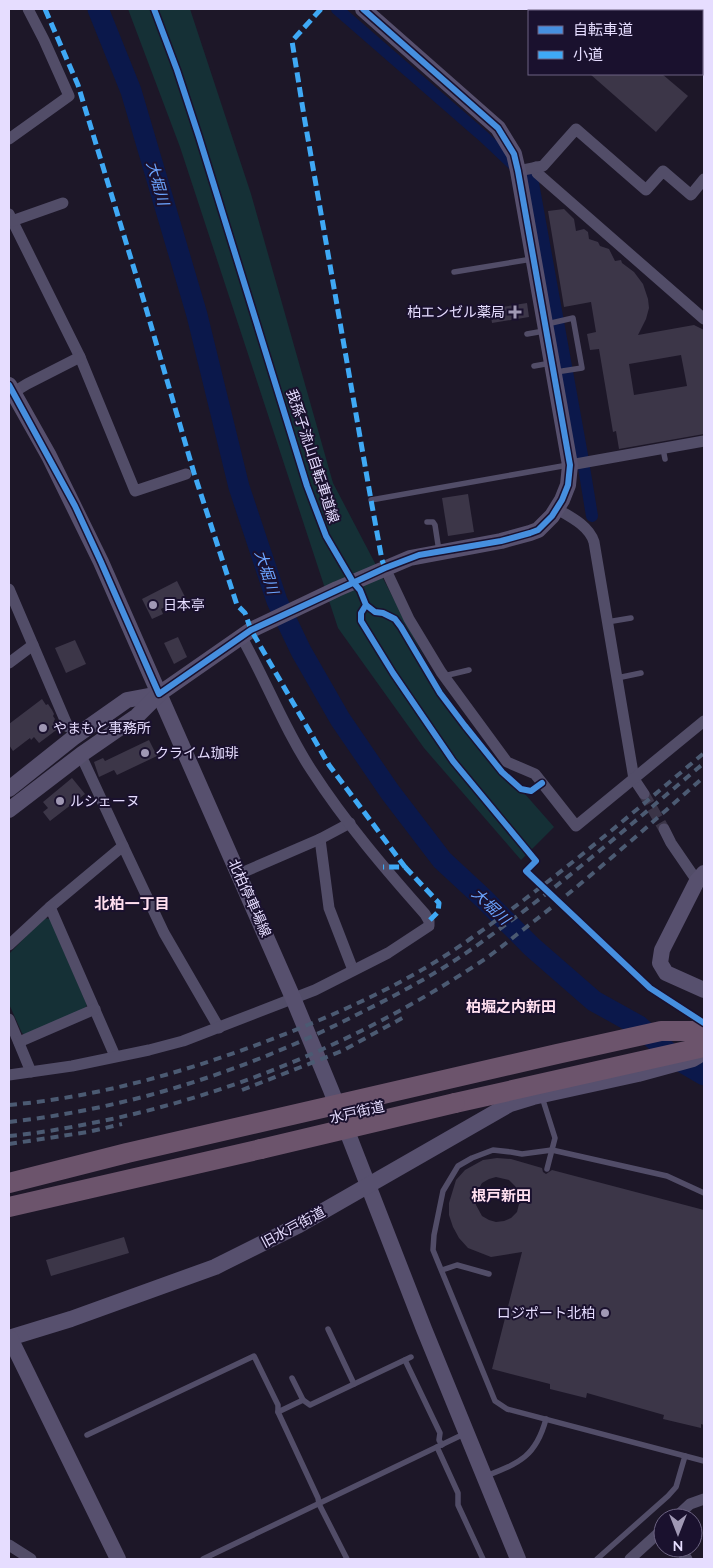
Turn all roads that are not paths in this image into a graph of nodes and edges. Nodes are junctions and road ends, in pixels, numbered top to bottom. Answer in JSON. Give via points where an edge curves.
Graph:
{"nodes":[{"id":1,"x":28,"y":9,"type":"edge"},
{"id":2,"x":363,"y":9,"type":"edge"},
{"id":3,"x":9,"y":139,"type":"edge"},
{"id":4,"x":536,"y":167,"type":"junction"},
{"id":5,"x":518,"y":171,"type":"junction"},
{"id":6,"x":704,"y":179,"type":"edge"},
{"id":7,"x":63,"y":203,"type":"dead end"},
{"id":8,"x":10,"y":217,"type":"edge"},
{"id":9,"x":534,"y":258,"type":"junction"},
{"id":10,"x":454,"y":272,"type":"dead end"},
{"id":11,"x":704,"y":319,"type":"edge"},
{"id":12,"x":546,"y":327,"type":"junction"},
{"id":13,"x":527,"y":334,"type":"dead end"},
{"id":14,"x":80,"y":357,"type":"junction"},
{"id":15,"x":534,"y":366,"type":"dead end"},
{"id":16,"x":553,"y":368,"type":"junction"},
{"id":17,"x":10,"y":391,"type":"edge"},
{"id":18,"x":704,"y":441,"type":"edge"},
{"id":19,"x":570,"y":465,"type":"junction"},
{"id":20,"x":186,"y":474,"type":"dead end"},
{"id":21,"x":371,"y":500,"type":"dead end"},
{"id":22,"x":557,"y":509,"type":"junction"},
{"id":23,"x":427,"y":522,"type":"dead end"},
{"id":24,"x":439,"y":551,"type":"junction"},
{"id":25,"x":385,"y":568,"type":"junction"},
{"id":26,"x":9,"y":589,"type":"edge"},
{"id":27,"x":631,"y":618,"type":"dead end"},
{"id":28,"x":607,"y":622,"type":"junction"},
{"id":29,"x":246,"y":633,"type":"junction"},
{"id":30,"x":34,"y":645,"type":"junction"},
{"id":31,"x":9,"y":663,"type":"edge"},
{"id":32,"x":469,"y":670,"type":"dead end"},
{"id":33,"x":641,"y":673,"type":"dead end"},
{"id":34,"x":444,"y":676,"type":"junction"},
{"id":35,"x":617,"y":678,"type":"junction"},
{"id":36,"x":159,"y":694,"type":"junction"},
{"id":37,"x":704,"y":720,"type":"edge"},
{"id":38,"x":68,"y":727,"type":"dead end"},
{"id":39,"x":84,"y":762,"type":"dead end"},
{"id":40,"x":634,"y":779,"type":"junction"},
{"id":41,"x":9,"y":789,"type":"edge"},
{"id":42,"x":644,"y":794,"type":"tunnel mouth"},
{"id":43,"x":9,"y":810,"type":"edge"},
{"id":44,"x":350,"y":823,"type":"junction"},
{"id":45,"x":664,"y":829,"type":"tunnel mouth"},
{"id":46,"x":320,"y":839,"type":"junction"},
{"id":47,"x":123,"y":846,"type":"junction"},
{"id":48,"x":239,"y":874,"type":"junction"},
{"id":49,"x":701,"y":877,"type":"edge"},
{"id":50,"x":50,"y":907,"type":"junction"},
{"id":51,"x":9,"y":945,"type":"edge"},
{"id":52,"x":354,"y":970,"type":"junction"},
{"id":53,"x":704,"y":990,"type":"edge"},
{"id":54,"x":293,"y":998,"type":"junction"},
{"id":55,"x":95,"y":1009,"type":"junction"},
{"id":56,"x":9,"y":1019,"type":"edge"},
{"id":57,"x":219,"y":1028,"type":"junction"},
{"id":58,"x":703,"y":1036,"type":"edge"},
{"id":59,"x":19,"y":1042,"type":"junction"},
{"id":60,"x":605,"y":1049,"type":"junction"},
{"id":61,"x":704,"y":1052,"type":"edge"},
{"id":62,"x":115,"y":1056,"type":"junction"},
{"id":63,"x":632,"y":1070,"type":"junction"},
{"id":64,"x":31,"y":1072,"type":"junction"},
{"id":65,"x":9,"y":1075,"type":"edge"},
{"id":66,"x":541,"y":1095,"type":"junction"},
{"id":67,"x":454,"y":1097,"type":"junction"},
{"id":68,"x":337,"y":1104,"type":"junction"},
{"id":69,"x":260,"y":1142,"type":"junction"},
{"id":70,"x":552,"y":1150,"type":"junction"},
{"id":71,"x":548,"y":1169,"type":"dead end"},
{"id":72,"x":9,"y":1183,"type":"edge"},
{"id":73,"x":368,"y":1186,"type":"junction"},
{"id":74,"x":704,"y":1193,"type":"edge"},
{"id":75,"x":9,"y":1194,"type":"edge"},
{"id":76,"x":9,"y":1207,"type":"edge"},
{"id":77,"x":442,"y":1270,"type":"junction"},
{"id":78,"x":489,"y":1274,"type":"dead end"},
{"id":79,"x":328,"y":1329,"type":"dead end"},
{"id":80,"x":9,"y":1338,"type":"edge"},
{"id":81,"x":412,"y":1357,"type":"dead end"},
{"id":82,"x":405,"y":1360,"type":"junction"},
{"id":83,"x":292,"y":1378,"type":"dead end"},
{"id":84,"x":354,"y":1384,"type":"junction"},
{"id":85,"x":303,"y":1400,"type":"junction"},
{"id":86,"x":278,"y":1412,"type":"junction"},
{"id":87,"x":546,"y":1419,"type":"junction"},
{"id":88,"x":466,"y":1433,"type":"junction"},
{"id":89,"x":87,"y":1435,"type":"dead end"},
{"id":90,"x":439,"y":1446,"type":"junction"},
{"id":91,"x":685,"y":1456,"type":"junction"},
{"id":92,"x":704,"y":1461,"type":"edge"},
{"id":93,"x":484,"y":1476,"type":"junction"},
{"id":94,"x":704,"y":1499,"type":"edge"},
{"id":95,"x":319,"y":1504,"type":"junction"},
{"id":96,"x":686,"y":1508,"type":"edge"},
{"id":97,"x":653,"y":1538,"type":"edge"},
{"id":98,"x":9,"y":1545,"type":"edge"},
{"id":99,"x":31,"y":1559,"type":"edge"},
{"id":100,"x":118,"y":1559,"type":"edge"},
{"id":101,"x":203,"y":1559,"type":"edge"},
{"id":102,"x":347,"y":1559,"type":"edge"},
{"id":103,"x":483,"y":1559,"type":"edge"},
{"id":104,"x":518,"y":1559,"type":"edge"},
{"id":105,"x":597,"y":1559,"type":"edge"},
{"id":106,"x":630,"y":1559,"type":"edge"}],
"edges":[{"from":1,"to":3,"type":"street","via":[[69,96]]},
{"from":2,"to":5,"type":"street","via":[[498,128],[514,154]]},
{"from":4,"to":5,"type":"street"},
{"from":4,"to":6,"type":"street","via":[[543,166],[576,129],[646,190],[653,186],[663,171],[691,195]]},
{"from":4,"to":11,"type":"street","via":[[538,173]]},
{"from":5,"to":9,"type":"street"},
{"from":7,"to":8,"type":"street"},
{"from":8,"to":14,"type":"street"},
{"from":9,"to":10,"type":"lane"},
{"from":9,"to":12,"type":"street"},
{"from":12,"to":13,"type":"lane"},
{"from":12,"to":16,"type":"street"},
{"from":12,"to":16,"type":"lane","via":[[573,318],[582,368]]},
{"from":14,"to":17,"type":"street"},
{"from":14,"to":20,"type":"street","via":[[135,491]]},
{"from":15,"to":16,"type":"lane"},
{"from":16,"to":19,"type":"street"},
{"from":17,"to":36,"type":"street","name":"北柏停車場線","via":[[79,514]]},
{"from":18,"to":19,"type":"street","via":[[664,454]]},
{"from":19,"to":21,"type":"lane"},
{"from":19,"to":22,"type":"street","via":[[568,485]]},
{"from":22,"to":24,"type":"street","via":[[538,530],[530,534]]},
{"from":22,"to":28,"type":"street","via":[[574,518],[591,534]]},
{"from":23,"to":24,"type":"lane","via":[[435,525]]},
{"from":24,"to":25,"type":"street"},
{"from":25,"to":29,"type":"street"},
{"from":25,"to":34,"type":"street","via":[[409,619]]},
{"from":26,"to":30,"type":"street"},
{"from":27,"to":28,"type":"lane"},
{"from":28,"to":35,"type":"street"},
{"from":29,"to":36,"type":"street"},
{"from":29,"to":44,"type":"street","via":[[269,693],[311,770]]},
{"from":30,"to":31,"type":"street"},
{"from":30,"to":38,"type":"street"},
{"from":32,"to":34,"type":"lane"},
{"from":33,"to":35,"type":"lane"},
{"from":34,"to":40,"type":"street","via":[[507,762],[534,774],[576,826]]},
{"from":35,"to":40,"type":"street"},
{"from":36,"to":41,"type":"street","via":[[127,700]]},
{"from":36,"to":43,"type":"street","via":[[137,716]]},
{"from":36,"to":48,"type":"street","name":"北柏停車場線"},
{"from":37,"to":40,"type":"street"},
{"from":39,"to":47,"type":"street"},
{"from":40,"to":42,"type":"street"},
{"from":44,"to":46,"type":"street"},
{"from":44,"to":52,"type":"street","via":[[429,922],[429,926],[388,953]]},
{"from":45,"to":49,"type":"street","via":[[671,843]]},
{"from":46,"to":48,"type":"street"},
{"from":46,"to":52,"type":"street","via":[[329,908]]},
{"from":47,"to":50,"type":"street"},
{"from":47,"to":57,"type":"street","via":[[164,933]]},
{"from":48,"to":54,"type":"street","name":"北柏停車場線"},
{"from":49,"to":53,"type":"street","via":[[662,950],[660,963],[666,973]]},
{"from":50,"to":51,"type":"street"},
{"from":50,"to":55,"type":"street"},
{"from":52,"to":54,"type":"street"},
{"from":54,"to":57,"type":"street"},
{"from":54,"to":68,"type":"street","name":"北柏停車場線"},
{"from":55,"to":59,"type":"street"},
{"from":55,"to":62,"type":"street"},
{"from":56,"to":59,"type":"street"},
{"from":57,"to":62,"type":"street","via":[[183,1041]]},
{"from":58,"to":60,"type":"highway","name":"水戸街道"},
{"from":58,"to":63,"type":"highway","name":"水戸街道"},
{"from":59,"to":64,"type":"street"},
{"from":60,"to":67,"type":"highway","name":"水戸街道"},
{"from":60,"to":68,"type":"highway"},
{"from":61,"to":63,"type":"street","name":"旧水戸街道","via":[[693,1059]]},
{"from":62,"to":64,"type":"street"},
{"from":63,"to":66,"type":"street","name":"旧水戸街道"},
{"from":63,"to":67,"type":"highway","name":"水戸街道"},
{"from":64,"to":65,"type":"street"},
{"from":66,"to":70,"type":"lane","via":[[555,1138]]},
{"from":66,"to":73,"type":"street","name":"旧水戸街道","via":[[510,1104]]},
{"from":67,"to":69,"type":"highway","name":"水戸街道"},
{"from":68,"to":72,"type":"highway","via":[[127,1152]]},
{"from":68,"to":73,"type":"street","name":"北柏停車場線"},
{"from":69,"to":75,"type":"highway","name":"水戸街道"},
{"from":69,"to":76,"type":"highway","name":"水戸街道"},
{"from":70,"to":71,"type":"lane"},
{"from":70,"to":74,"type":"lane","via":[[666,1176]]},
{"from":70,"to":77,"type":"lane","via":[[522,1154],[493,1150],[458,1166],[443,1191],[434,1235],[434,1250]]},
{"from":73,"to":80,"type":"street","name":"旧水戸街道","via":[[216,1267]]},
{"from":73,"to":88,"type":"street","name":"北柏停車場線"},
{"from":77,"to":78,"type":"lane","via":[[457,1264]]},
{"from":77,"to":87,"type":"lane","via":[[495,1401],[507,1409]]},
{"from":79,"to":84,"type":"lane"},
{"from":80,"to":100,"type":"street"},
{"from":81,"to":82,"type":"lane"},
{"from":82,"to":84,"type":"lane"},
{"from":82,"to":90,"type":"lane","via":[[440,1433]]},
{"from":83,"to":85,"type":"lane"},
{"from":84,"to":85,"type":"lane","via":[[310,1405]]},
{"from":85,"to":86,"type":"lane"},
{"from":86,"to":89,"type":"lane","via":[[278,1405],[254,1356]]},
{"from":86,"to":95,"type":"lane"},
{"from":87,"to":91,"type":"lane"},
{"from":87,"to":93,"type":"lane","via":[[537,1445],[526,1456]]},
{"from":88,"to":90,"type":"lane"},
{"from":88,"to":93,"type":"street","name":"北柏停車場線"},
{"from":90,"to":95,"type":"lane"},
{"from":90,"to":103,"type":"lane","via":[[458,1493],[458,1505]]},
{"from":91,"to":92,"type":"lane"},
{"from":91,"to":105,"type":"lane","via":[[676,1487]]},
{"from":93,"to":104,"type":"street","name":"北柏停車場線"},
{"from":94,"to":96,"type":"street"},
{"from":95,"to":101,"type":"lane"},
{"from":95,"to":102,"type":"lane"},
{"from":97,"to":106,"type":"street"},
{"from":98,"to":99,"type":"street"}]}
